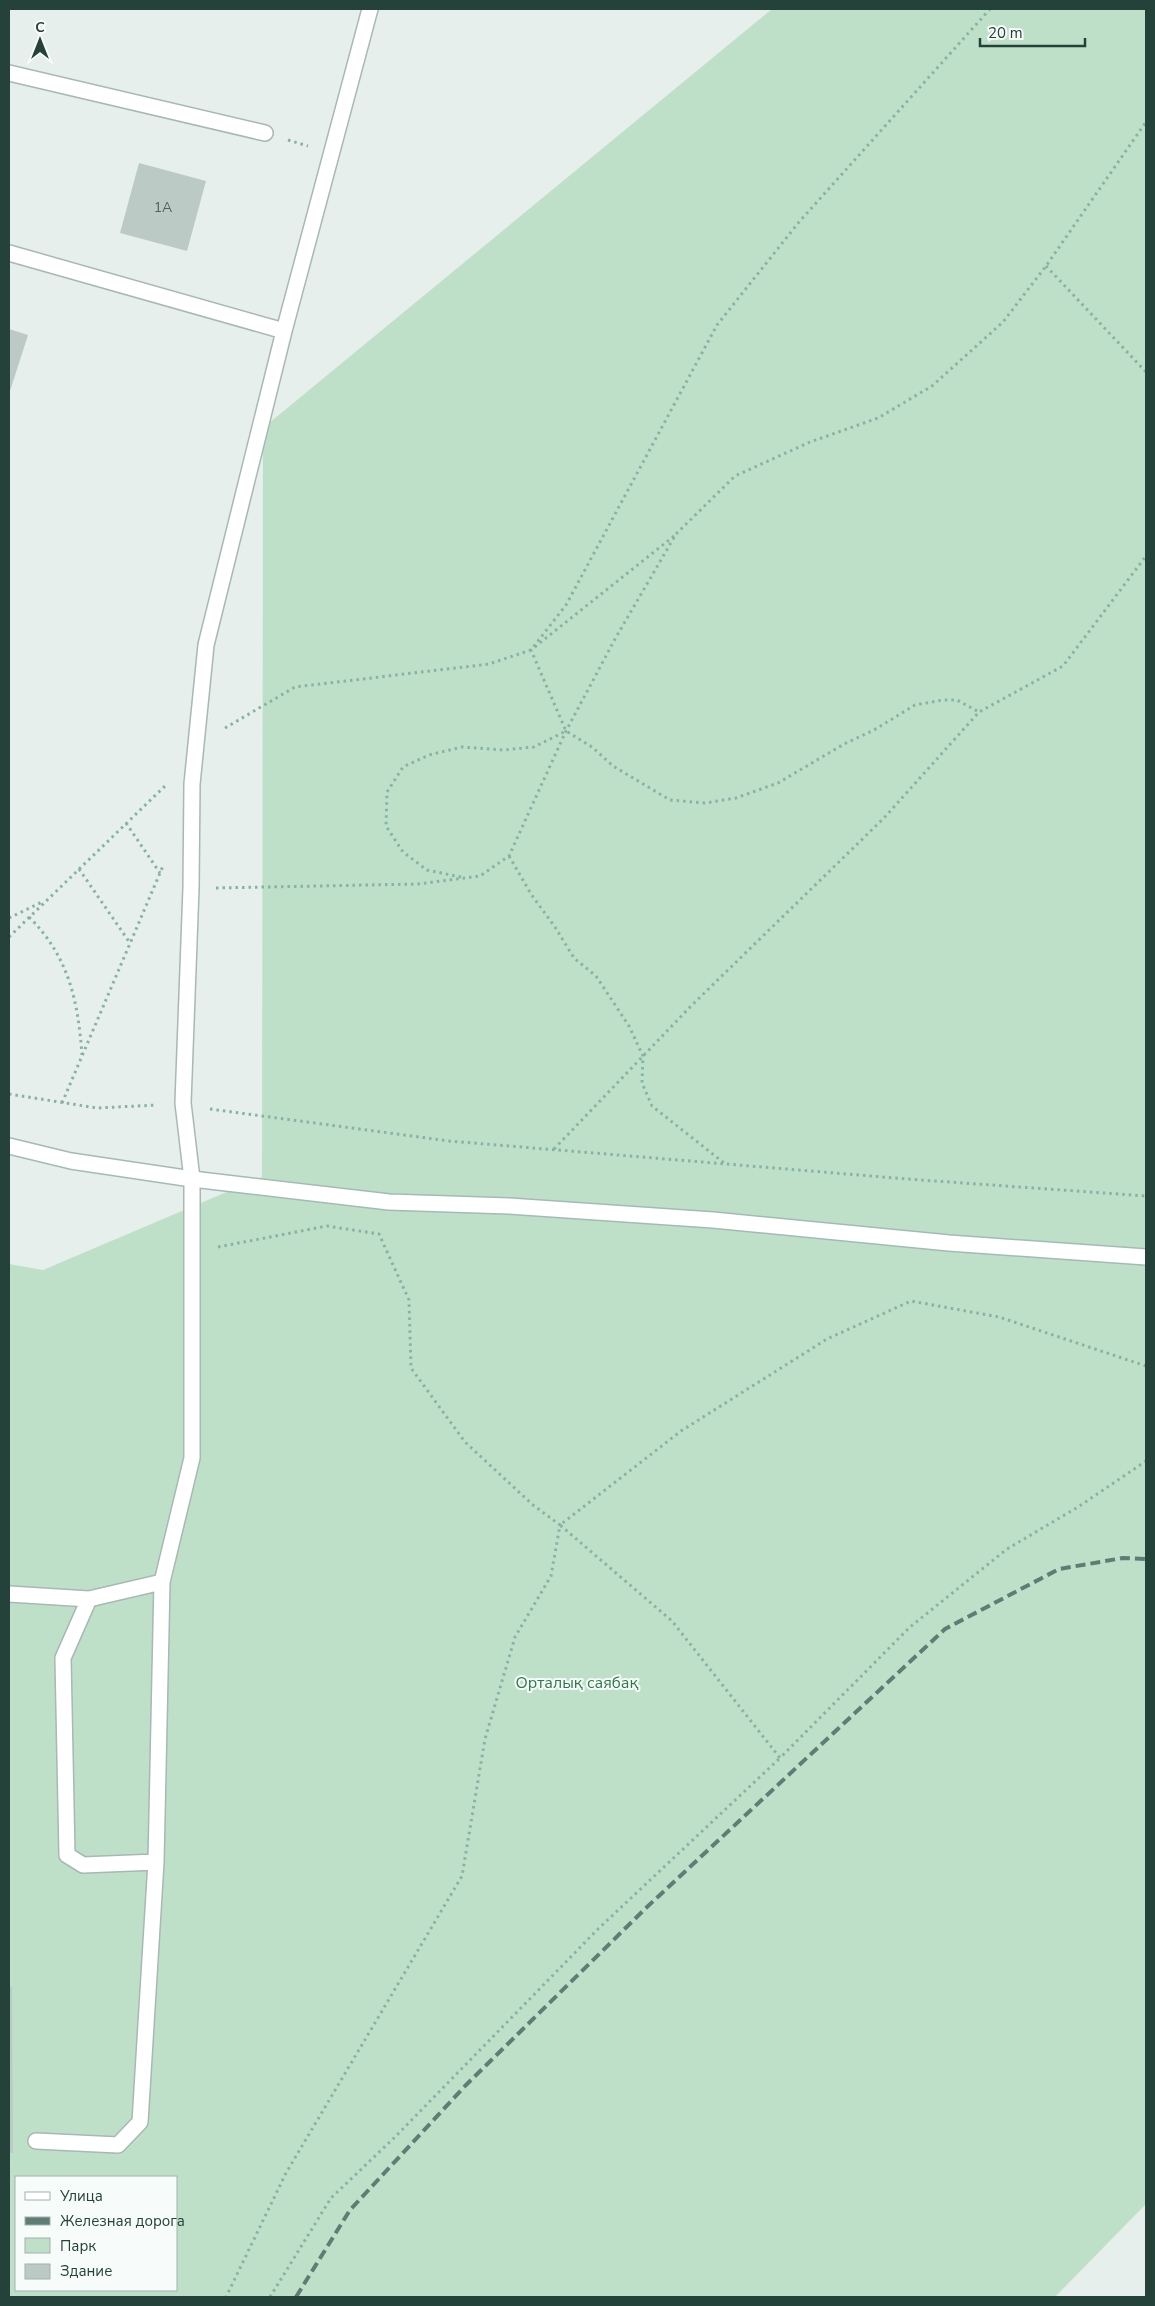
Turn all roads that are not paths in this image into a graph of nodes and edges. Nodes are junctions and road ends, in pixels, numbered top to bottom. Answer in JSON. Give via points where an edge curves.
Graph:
{"nodes":[{"id":1,"x":370,"y":9,"type":"edge"},
{"id":2,"x":9,"y":73,"type":"edge"},
{"id":3,"x":265,"y":133,"type":"road end"},
{"id":4,"x":9,"y":253,"type":"edge"},
{"id":5,"x":284,"y":331,"type":"junction"},
{"id":6,"x":9,"y":1146,"type":"edge"},
{"id":7,"x":192,"y":1179,"type":"junction"},
{"id":8,"x":1146,"y":1257,"type":"edge"},
{"id":9,"x":162,"y":1582,"type":"junction"},
{"id":10,"x":9,"y":1594,"type":"edge"},
{"id":11,"x":89,"y":1599,"type":"junction"},
{"id":12,"x":156,"y":1862,"type":"junction"},
{"id":13,"x":36,"y":2141,"type":"dead end"}],
"edges":[{"from":1,"to":5,"type":"main road"},
{"from":2,"to":3,"type":"main road"},
{"from":4,"to":5,"type":"main road"},
{"from":5,"to":7,"type":"main road","via":[[206,645],[192,784],[183,1103]]},
{"from":6,"to":7,"type":"main road","via":[[71,1161]]},
{"from":7,"to":8,"type":"main road","via":[[389,1202],[509,1206],[694,1219],[949,1243]]},
{"from":7,"to":9,"type":"main road","via":[[192,1458]]},
{"from":9,"to":11,"type":"main road"},
{"from":9,"to":12,"type":"main road"},
{"from":10,"to":11,"type":"main road"},
{"from":11,"to":12,"type":"main road","via":[[63,1658],[67,1855],[83,1865]]},
{"from":12,"to":13,"type":"main road","via":[[140,2122],[118,2145]]}]}
